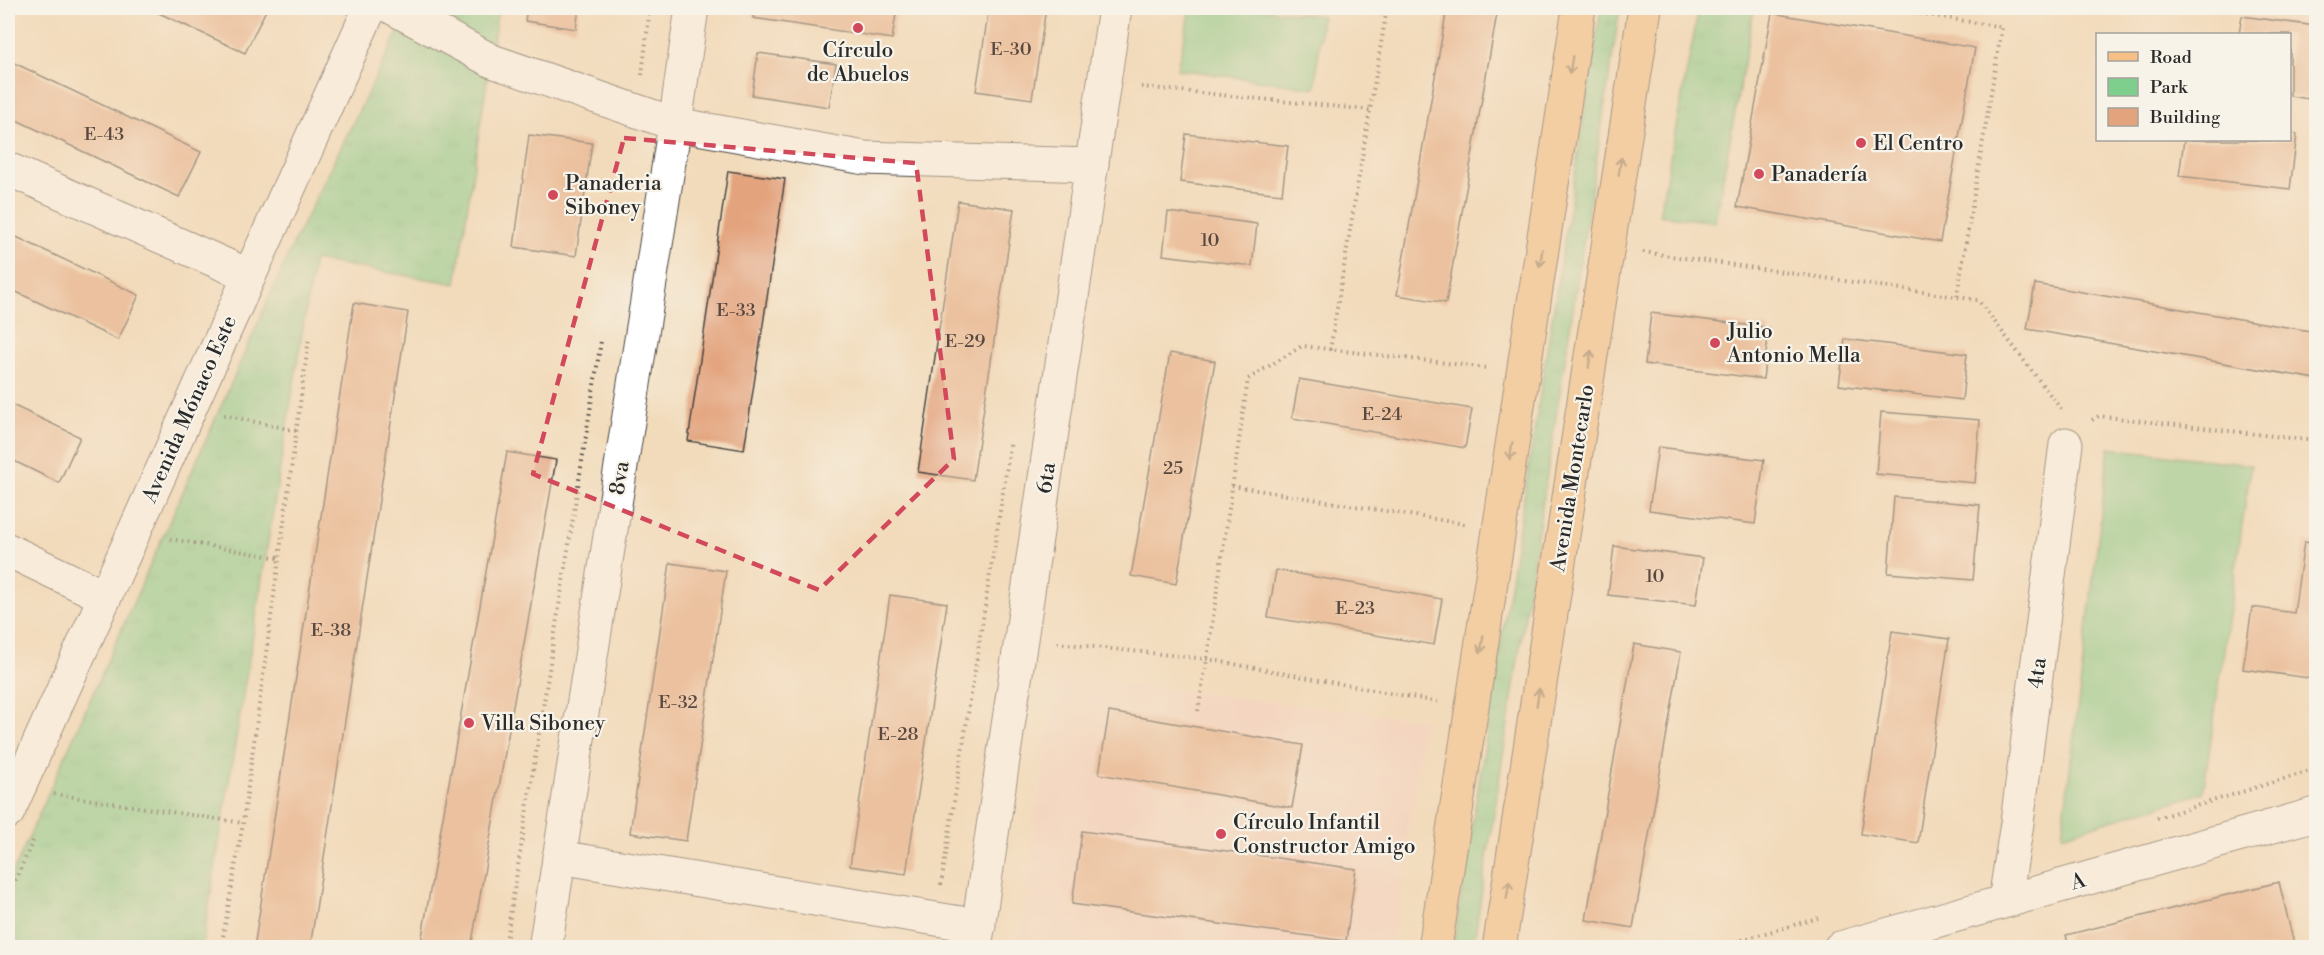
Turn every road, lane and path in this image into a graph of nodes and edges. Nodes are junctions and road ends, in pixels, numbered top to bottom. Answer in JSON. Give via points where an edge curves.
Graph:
{"nodes":[{"id":1,"x":370,"y":8,"type":"edge"},
{"id":2,"x":393,"y":8,"type":"edge"},
{"id":3,"x":650,"y":8,"type":"edge"},
{"id":4,"x":692,"y":8,"type":"edge"},
{"id":5,"x":1114,"y":8,"type":"edge"},
{"id":6,"x":1387,"y":8,"type":"edge"},
{"id":7,"x":1580,"y":8,"type":"edge"},
{"id":8,"x":1645,"y":8,"type":"edge"},
{"id":9,"x":1885,"y":8,"type":"edge"},
{"id":10,"x":1136,"y":87,"type":"dead end"},
{"id":11,"x":1370,"y":110,"type":"junction"},
{"id":12,"x":637,"y":111,"type":"junction"},
{"id":13,"x":675,"y":124,"type":"junction"},
{"id":14,"x":1092,"y":165,"type":"junction"},
{"id":15,"x":8,"y":169,"type":"edge"},
{"id":16,"x":1642,"y":252,"type":"dead end"},
{"id":17,"x":248,"y":275,"type":"junction"},
{"id":18,"x":1958,"y":297,"type":"junction"},
{"id":19,"x":602,"y":335,"type":"dead end"},
{"id":20,"x":309,"y":338,"type":"dead end"},
{"id":21,"x":1330,"y":350,"type":"junction"},
{"id":22,"x":1489,"y":368,"type":"dead end"},
{"id":23,"x":217,"y":413,"type":"dead end"},
{"id":24,"x":297,"y":431,"type":"junction"},
{"id":25,"x":1012,"y":435,"type":"dead end"},
{"id":26,"x":2071,"y":436,"type":"junction"},
{"id":27,"x":2316,"y":441,"type":"edge"},
{"id":28,"x":1232,"y":486,"type":"junction"},
{"id":29,"x":1468,"y":525,"type":"dead end"},
{"id":30,"x":165,"y":538,"type":"dead end"},
{"id":31,"x":8,"y":550,"type":"edge"},
{"id":32,"x":279,"y":558,"type":"junction"},
{"id":33,"x":105,"y":597,"type":"junction"},
{"id":34,"x":1050,"y":642,"type":"dead end"},
{"id":35,"x":1207,"y":659,"type":"junction"},
{"id":36,"x":1442,"y":703,"type":"dead end"},
{"id":37,"x":1198,"y":711,"type":"dead end"},
{"id":38,"x":54,"y":794,"type":"dead end"},
{"id":39,"x":8,"y":812,"type":"edge"},
{"id":40,"x":2316,"y":814,"type":"edge"},
{"id":41,"x":243,"y":823,"type":"junction"},
{"id":42,"x":559,"y":857,"type":"junction"},
{"id":43,"x":2005,"y":901,"type":"junction"},
{"id":44,"x":936,"y":918,"type":"junction"},
{"id":45,"x":977,"y":937,"type":"edge"},
{"id":46,"x":221,"y":948,"type":"edge"},
{"id":47,"x":505,"y":948,"type":"edge"},
{"id":48,"x":545,"y":948,"type":"edge"},
{"id":49,"x":1435,"y":948,"type":"edge"},
{"id":50,"x":1499,"y":948,"type":"edge"},
{"id":51,"x":1840,"y":948,"type":"edge"}],
"edges":[{"from":1,"to":17,"type":"street","name":"Avenida Mónaco Este"},
{"from":2,"to":12,"type":"street","via":[[492,61]]},
{"from":3,"to":12,"type":"path"},
{"from":4,"to":13,"type":"street","name":"8va"},
{"from":5,"to":14,"type":"street","name":"6ta"},
{"from":6,"to":11,"type":"path"},
{"from":7,"to":49,"type":"main road","one_way":true},
{"from":50,"to":8,"type":"main road","name":"Avenida Montecarlo","one_way":true},
{"from":9,"to":18,"type":"path","via":[[2002,27]]},
{"from":10,"to":11,"type":"path"},
{"from":11,"to":21,"type":"path"},
{"from":12,"to":13,"type":"street"},
{"from":13,"to":14,"type":"street","via":[[866,158]]},
{"from":13,"to":42,"type":"street","name":"8va"},
{"from":14,"to":45,"type":"street","name":"6ta"},
{"from":15,"to":17,"type":"street"},
{"from":16,"to":18,"type":"path"},
{"from":17,"to":33,"type":"street","name":"Avenida Mónaco Este"},
{"from":18,"to":26,"type":"path","via":[[1978,300]]},
{"from":19,"to":47,"type":"path"},
{"from":20,"to":24,"type":"path"},
{"from":21,"to":22,"type":"path"},
{"from":21,"to":28,"type":"path","via":[[1302,346],[1248,379]]},
{"from":23,"to":24,"type":"path"},
{"from":24,"to":32,"type":"path"},
{"from":25,"to":44,"type":"path"},
{"from":26,"to":27,"type":"path","via":[[2099,416]]},
{"from":26,"to":43,"type":"street","name":"4ta"},
{"from":28,"to":29,"type":"path"},
{"from":28,"to":35,"type":"path"},
{"from":30,"to":32,"type":"path"},
{"from":31,"to":33,"type":"street"},
{"from":32,"to":41,"type":"path"},
{"from":33,"to":39,"type":"street","name":"Avenida Mónaco Este"},
{"from":34,"to":35,"type":"path"},
{"from":35,"to":36,"type":"path"},
{"from":35,"to":37,"type":"path"},
{"from":38,"to":41,"type":"path"},
{"from":40,"to":43,"type":"street","name":"A"},
{"from":41,"to":46,"type":"path"},
{"from":42,"to":44,"type":"street"},
{"from":42,"to":48,"type":"street","name":"8va"},
{"from":43,"to":51,"type":"street","name":"A"},
{"from":44,"to":45,"type":"street"}]}
